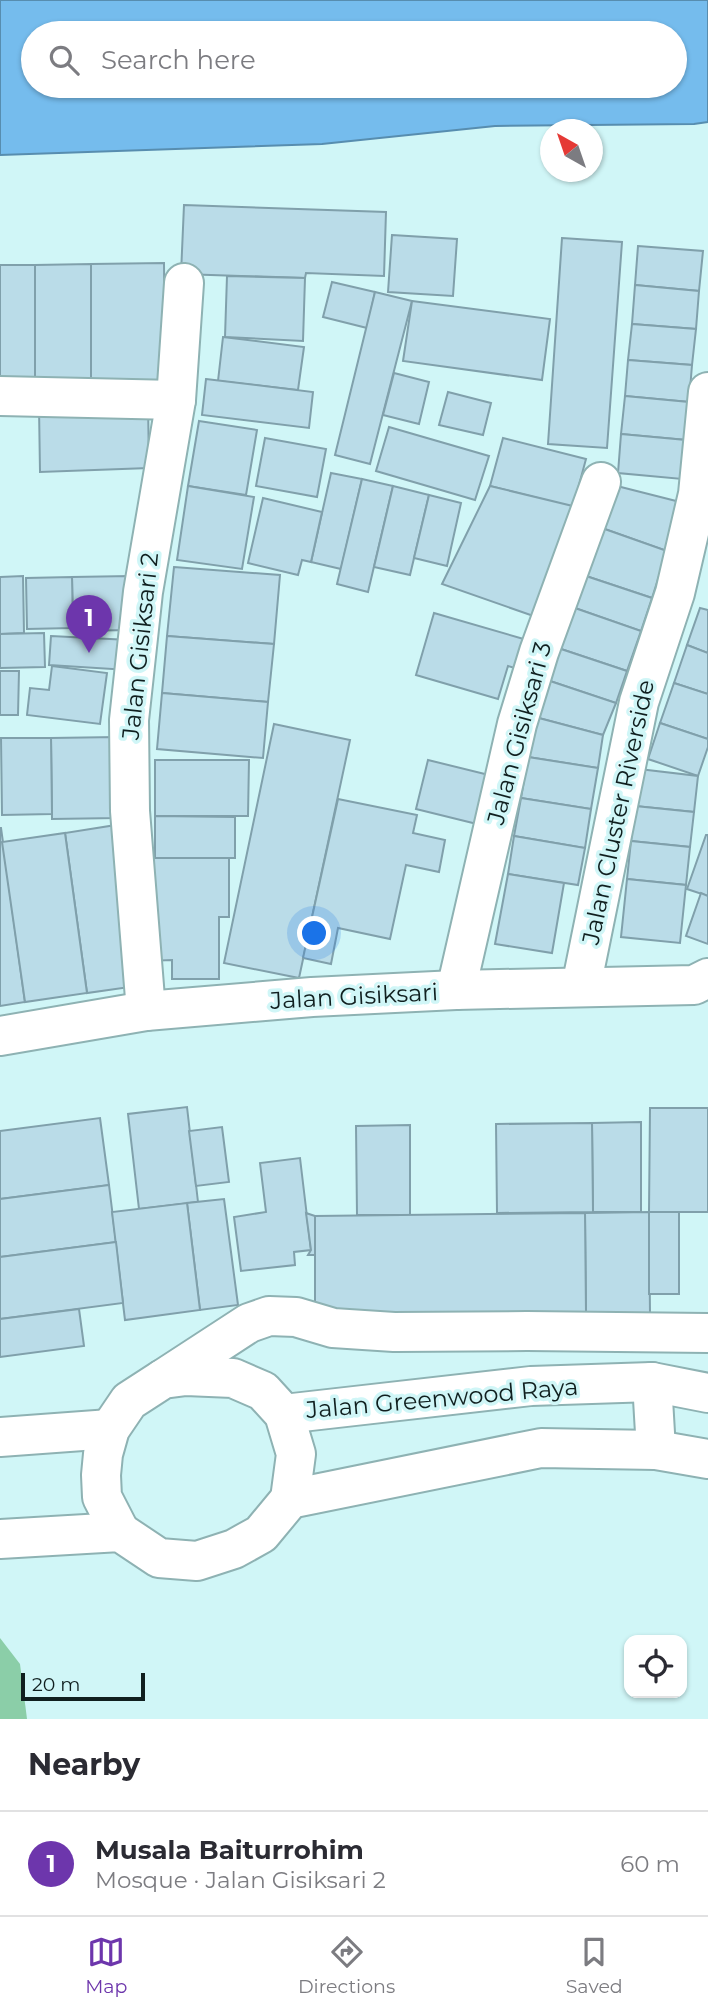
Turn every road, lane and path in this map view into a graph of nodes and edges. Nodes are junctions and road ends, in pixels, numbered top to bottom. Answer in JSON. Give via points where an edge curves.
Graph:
{"nodes":[{"id":1,"x":184,"y":283,"type":"dead end"},
{"id":2,"x":708,"y":392,"type":"edge"},
{"id":3,"x":0,"y":396,"type":"edge"},
{"id":4,"x":176,"y":400,"type":"junction"},
{"id":5,"x":601,"y":482,"type":"dead end"},
{"id":6,"x":708,"y":978,"type":"edge"},
{"id":7,"x":581,"y":987,"type":"junction"},
{"id":8,"x":456,"y":990,"type":"junction"},
{"id":9,"x":146,"y":1011,"type":"junction"},
{"id":10,"x":0,"y":1036,"type":"edge"},
{"id":11,"x":708,"y":1333,"type":"edge"},
{"id":12,"x":163,"y":1378,"type":"junction"},
{"id":13,"x":652,"y":1382,"type":"junction"},
{"id":14,"x":708,"y":1393,"type":"edge"},
{"id":15,"x":284,"y":1413,"type":"junction"},
{"id":16,"x":110,"y":1429,"type":"junction"},
{"id":17,"x":0,"y":1437,"type":"edge"},
{"id":18,"x":656,"y":1450,"type":"junction"},
{"id":19,"x":708,"y":1459,"type":"edge"},
{"id":20,"x":290,"y":1499,"type":"junction"},
{"id":21,"x":120,"y":1532,"type":"junction"},
{"id":22,"x":0,"y":1539,"type":"edge"}],
"edges":[{"from":1,"to":4,"type":"street","name":"Jalan Gisiksari 2"},
{"from":2,"to":7,"type":"street","name":"Jalan Cluster Riverside","via":[[698,494],[676,593],[639,702]]},
{"from":3,"to":4,"type":"street"},
{"from":4,"to":9,"type":"street","name":"Jalan Gisiksari 2","via":[[143,592],[129,720],[130,811]]},
{"from":5,"to":8,"type":"street","name":"Jalan Gisiksari 3","via":[[517,724]]},
{"from":6,"to":7,"type":"street","name":"Jalan Gisiksari","via":[[694,985]]},
{"from":7,"to":8,"type":"street","name":"Jalan Gisiksari"},
{"from":8,"to":9,"type":"street","name":"Jalan Gisiksari"},
{"from":9,"to":10,"type":"street","name":"Jalan Gisiksari"},
{"from":11,"to":12,"type":"street","via":[[394,1332],[333,1328],[296,1317],[269,1316],[249,1323]]},
{"from":12,"to":15,"type":"street","name":"Jalan Greenwood Raya","via":[[233,1378],[263,1391]]},
{"from":12,"to":16,"type":"street","via":[[129,1401]]},
{"from":13,"to":14,"type":"street","name":"Jalan Greenwood Raya"},
{"from":13,"to":15,"type":"street","name":"Jalan Greenwood Raya","via":[[531,1386]]},
{"from":13,"to":18,"type":"street"},
{"from":15,"to":20,"type":"street","via":[[296,1454]]},
{"from":16,"to":17,"type":"street"},
{"from":16,"to":21,"type":"street","via":[[103,1454],[102,1497]]},
{"from":18,"to":19,"type":"street"},
{"from":18,"to":20,"type":"street","via":[[541,1448]]},
{"from":20,"to":21,"type":"street","via":[[261,1534],[197,1561],[159,1558]]},
{"from":21,"to":22,"type":"street"}]}
